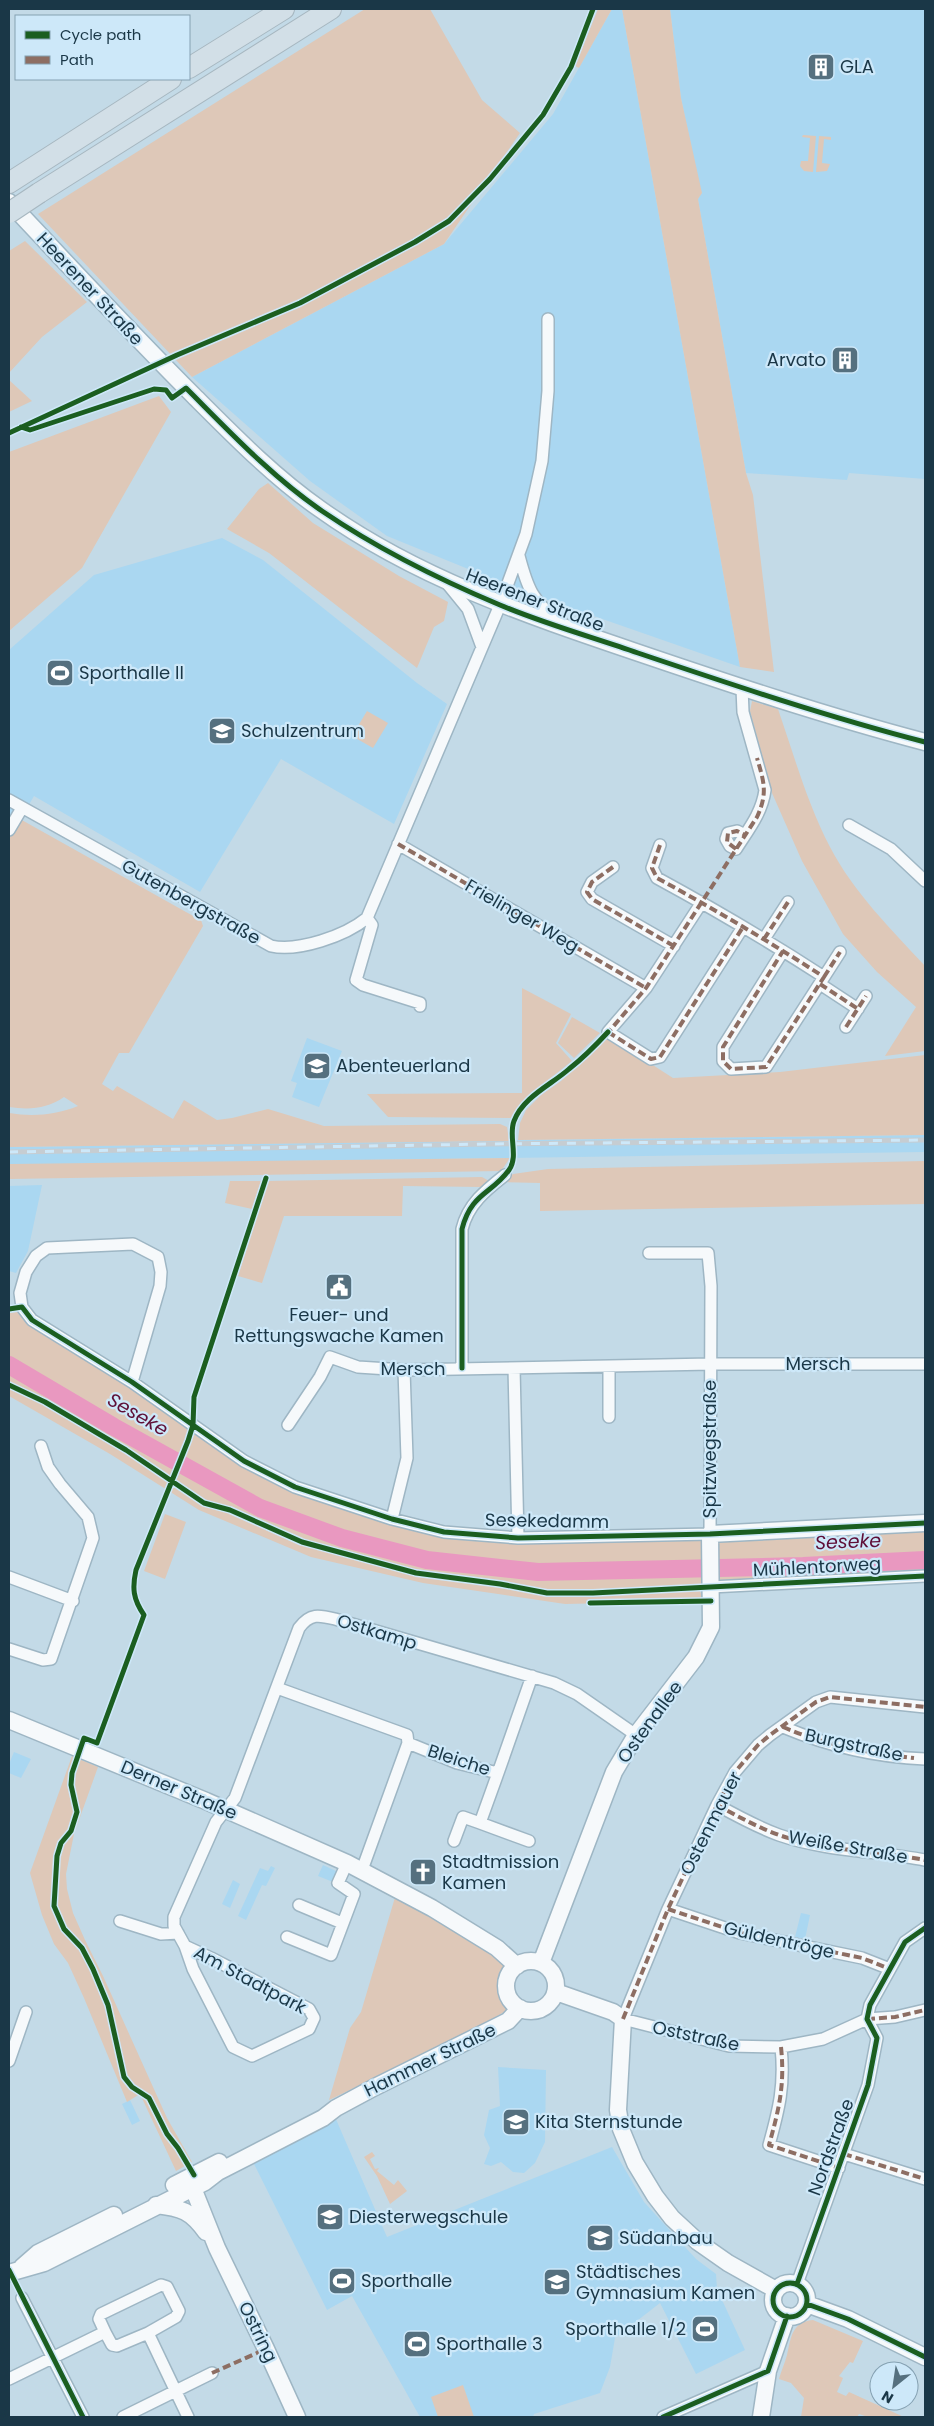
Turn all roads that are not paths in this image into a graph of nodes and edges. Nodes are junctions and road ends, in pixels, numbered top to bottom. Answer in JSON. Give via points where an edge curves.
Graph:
{"nodes":[{"id":1,"x":284,"y":9,"type":"edge"},
{"id":2,"x":331,"y":9,"type":"edge"},
{"id":3,"x":190,"y":67,"type":"edge"},
{"id":4,"x":170,"y":80,"type":"edge"},
{"id":5,"x":17,"y":177,"type":"edge"},
{"id":6,"x":9,"y":202,"type":"edge"},
{"id":7,"x":9,"y":213,"type":"edge"},
{"id":8,"x":548,"y":319,"type":"dead end"},
{"id":9,"x":519,"y":556,"type":"junction"},
{"id":10,"x":445,"y":581,"type":"junction"},
{"id":11,"x":500,"y":605,"type":"junction"},
{"id":12,"x":566,"y":629,"type":"junction"},
{"id":13,"x":482,"y":647,"type":"junction"},
{"id":14,"x":742,"y":688,"type":"junction"},
{"id":15,"x":925,"y":742,"type":"edge"},
{"id":16,"x":9,"y":800,"type":"edge"},
{"id":17,"x":22,"y":808,"type":"junction"},
{"id":18,"x":849,"y":824,"type":"dead end"},
{"id":19,"x":9,"y":830,"type":"edge"},
{"id":20,"x":745,"y":835,"type":"dead end"},
{"id":21,"x":398,"y":844,"type":"junction"},
{"id":22,"x":660,"y":845,"type":"dead end"},
{"id":23,"x":613,"y":867,"type":"dead end"},
{"id":24,"x":925,"y":881,"type":"edge"},
{"id":25,"x":702,"y":902,"type":"junction"},
{"id":26,"x":788,"y":902,"type":"dead end"},
{"id":27,"x":367,"y":918,"type":"junction"},
{"id":28,"x":743,"y":927,"type":"junction"},
{"id":29,"x":764,"y":939,"type":"junction"},
{"id":30,"x":674,"y":946,"type":"junction"},
{"id":31,"x":784,"y":951,"type":"junction"},
{"id":32,"x":840,"y":952,"type":"dead end"},
{"id":33,"x":822,"y":981,"type":"junction"},
{"id":34,"x":646,"y":988,"type":"junction"},
{"id":35,"x":866,"y":996,"type":"dead end"},
{"id":36,"x":420,"y":1006,"type":"dead end"},
{"id":37,"x":858,"y":1009,"type":"junction"},
{"id":38,"x":846,"y":1027,"type":"dead end"},
{"id":39,"x":505,"y":1175,"type":"dead end"},
{"id":40,"x":650,"y":1253,"type":"dead end"},
{"id":41,"x":711,"y":1364,"type":"junction"},
{"id":42,"x":925,"y":1364,"type":"edge"},
{"id":43,"x":609,"y":1367,"type":"junction"},
{"id":44,"x":462,"y":1368,"type":"junction"},
{"id":45,"x":514,"y":1368,"type":"junction"},
{"id":46,"x":404,"y":1370,"type":"junction"},
{"id":47,"x":132,"y":1382,"type":"junction"},
{"id":48,"x":609,"y":1417,"type":"dead end"},
{"id":49,"x":288,"y":1425,"type":"dead end"},
{"id":50,"x":41,"y":1446,"type":"dead end"},
{"id":51,"x":392,"y":1519,"type":"junction"},
{"id":52,"x":925,"y":1523,"type":"edge"},
{"id":53,"x":710,"y":1534,"type":"junction"},
{"id":54,"x":518,"y":1538,"type":"junction"},
{"id":55,"x":925,"y":1576,"type":"edge"},
{"id":56,"x":9,"y":1577,"type":"edge"},
{"id":57,"x":711,"y":1582,"type":"junction"},
{"id":58,"x":73,"y":1601,"type":"junction"},
{"id":59,"x":9,"y":1649,"type":"edge"},
{"id":60,"x":532,"y":1676,"type":"junction"},
{"id":61,"x":277,"y":1688,"type":"junction"},
{"id":62,"x":925,"y":1707,"type":"edge"},
{"id":63,"x":10,"y":1725,"type":"edge"},
{"id":64,"x":783,"y":1727,"type":"junction"},
{"id":65,"x":636,"y":1735,"type":"junction"},
{"id":66,"x":408,"y":1743,"type":"junction"},
{"id":67,"x":920,"y":1758,"type":"edge"},
{"id":68,"x":498,"y":1773,"type":"junction"},
{"id":69,"x":716,"y":1805,"type":"junction"},
{"id":70,"x":226,"y":1810,"type":"junction"},
{"id":71,"x":480,"y":1823,"type":"junction"},
{"id":72,"x":454,"y":1840,"type":"dead end"},
{"id":73,"x":529,"y":1841,"type":"dead end"},
{"id":74,"x":925,"y":1860,"type":"edge"},
{"id":75,"x":355,"y":1867,"type":"junction"},
{"id":76,"x":299,"y":1906,"type":"dead end"},
{"id":77,"x":668,"y":1909,"type":"junction"},
{"id":78,"x":120,"y":1921,"type":"dead end"},
{"id":79,"x":342,"y":1923,"type":"junction"},
{"id":80,"x":925,"y":1928,"type":"edge"},
{"id":81,"x":178,"y":1933,"type":"junction"},
{"id":82,"x":287,"y":1936,"type":"dead end"},
{"id":83,"x":185,"y":1946,"type":"junction"},
{"id":84,"x":541,"y":1963,"type":"junction"},
{"id":85,"x":517,"y":1966,"type":"junction"},
{"id":86,"x":890,"y":1969,"type":"junction"},
{"id":87,"x":556,"y":1992,"type":"junction"},
{"id":88,"x":520,"y":2008,"type":"junction"},
{"id":89,"x":925,"y":2010,"type":"edge"},
{"id":90,"x":26,"y":2012,"type":"dead end"},
{"id":91,"x":623,"y":2019,"type":"junction"},
{"id":92,"x":867,"y":2019,"type":"junction"},
{"id":93,"x":781,"y":2047,"type":"junction"},
{"id":94,"x":9,"y":2061,"type":"edge"},
{"id":95,"x":844,"y":2154,"type":"junction"},
{"id":96,"x":839,"y":2168,"type":"junction"},
{"id":97,"x":925,"y":2179,"type":"edge"},
{"id":98,"x":187,"y":2185,"type":"junction"},
{"id":99,"x":156,"y":2206,"type":"junction"},
{"id":100,"x":195,"y":2217,"type":"junction"},
{"id":101,"x":217,"y":2248,"type":"junction"},
{"id":102,"x":12,"y":2271,"type":"edge"},
{"id":103,"x":797,"y":2284,"type":"junction"},
{"id":104,"x":776,"y":2290,"type":"junction"},
{"id":105,"x":22,"y":2298,"type":"dead end"},
{"id":106,"x":807,"y":2304,"type":"junction"},
{"id":107,"x":787,"y":2316,"type":"junction"},
{"id":108,"x":106,"y":2332,"type":"junction"},
{"id":109,"x":148,"y":2333,"type":"junction"},
{"id":110,"x":925,"y":2356,"type":"edge"},
{"id":111,"x":52,"y":2357,"type":"junction"},
{"id":112,"x":768,"y":2371,"type":"junction"},
{"id":113,"x":212,"y":2373,"type":"dead end"},
{"id":114,"x":9,"y":2379,"type":"edge"},
{"id":115,"x":176,"y":2391,"type":"junction"},
{"id":116,"x":83,"y":2417,"type":"edge"},
{"id":117,"x":123,"y":2417,"type":"edge"},
{"id":118,"x":188,"y":2417,"type":"edge"},
{"id":119,"x":297,"y":2417,"type":"edge"},
{"id":120,"x":663,"y":2417,"type":"edge"},
{"id":121,"x":761,"y":2417,"type":"edge"}],
"edges":[{"from":1,"to":3,"type":"highway"},
{"from":2,"to":7,"type":"highway","bridge":true},
{"from":4,"to":5,"type":"highway"},
{"from":6,"to":10,"type":"street","name":"Heerener Straße","via":[[139,341],[282,480],[358,534]]},
{"from":8,"to":9,"type":"street","via":[[548,391],[542,461]]},
{"from":9,"to":11,"type":"street"},
{"from":9,"to":12,"type":"street","via":[[533,596]]},
{"from":10,"to":11,"type":"street","name":"Heerener Straße"},
{"from":10,"to":13,"type":"street","via":[[468,609]]},
{"from":11,"to":12,"type":"street","name":"Heerener Straße"},
{"from":11,"to":13,"type":"street"},
{"from":12,"to":14,"type":"street","name":"Heerener Straße"},
{"from":13,"to":21,"type":"street"},
{"from":14,"to":15,"type":"street","name":"Heerener Straße"},
{"from":14,"to":20,"type":"street","via":[[743,712],[765,790],[764,803]]},
{"from":16,"to":17,"type":"street","name":"Gutenbergstraße"},
{"from":17,"to":19,"type":"street"},
{"from":17,"to":27,"type":"street","name":"Gutenbergstraße","via":[[271,946],[296,948],[334,936]]},
{"from":18,"to":24,"type":"street","via":[[891,849]]},
{"from":21,"to":27,"type":"street"},
{"from":21,"to":34,"type":"street","name":"Frielinger Weg"},
{"from":22,"to":25,"type":"street","via":[[652,868],[657,878]]},
{"from":23,"to":30,"type":"street","via":[[592,882],[587,892],[592,900]]},
{"from":25,"to":28,"type":"street"},
{"from":25,"to":30,"type":"street"},
{"from":26,"to":29,"type":"street"},
{"from":27,"to":36,"type":"street","via":[[372,925],[356,980],[362,985],[420,1003]]},
{"from":28,"to":29,"type":"street"},
{"from":28,"to":34,"type":"street","via":[[656,1059],[608,1032]]},
{"from":29,"to":31,"type":"street"},
{"from":30,"to":34,"type":"street"},
{"from":31,"to":33,"type":"street"},
{"from":31,"to":33,"type":"street","via":[[723,1047],[721,1055],[726,1066],[737,1069],[766,1067]]},
{"from":32,"to":33,"type":"street"},
{"from":33,"to":37,"type":"street"},
{"from":35,"to":37,"type":"street"},
{"from":37,"to":38,"type":"street"},
{"from":39,"to":44,"type":"street","via":[[476,1200],[462,1229]]},
{"from":40,"to":41,"type":"street","via":[[708,1253]]},
{"from":41,"to":42,"type":"street","name":"Mersch"},
{"from":41,"to":43,"type":"street","name":"Mersch"},
{"from":41,"to":53,"type":"street","name":"Spitzwegstraße"},
{"from":43,"to":45,"type":"street","name":"Mersch"},
{"from":43,"to":48,"type":"street"},
{"from":44,"to":45,"type":"street","name":"Mersch"},
{"from":44,"to":46,"type":"street","name":"Mersch"},
{"from":45,"to":54,"type":"street"},
{"from":46,"to":49,"type":"street","name":"Mersch","via":[[358,1367],[330,1356]]},
{"from":46,"to":51,"type":"street","via":[[407,1458]]},
{"from":47,"to":47,"type":"street","name":"Sesekedamm","via":[[160,1286],[158,1257],[133,1244],[47,1248],[36,1256],[26,1272],[20,1293],[26,1314]]},
{"from":47,"to":51,"type":"street","name":"Sesekedamm","via":[[244,1461],[294,1487]]},
{"from":50,"to":58,"type":"street","via":[[48,1467],[88,1517],[92,1527],[91,1550]]},
{"from":51,"to":54,"type":"street","name":"Sesekedamm","via":[[444,1532]]},
{"from":52,"to":53,"type":"street","name":"Sesekedamm"},
{"from":53,"to":54,"type":"street","name":"Sesekedamm"},
{"from":53,"to":57,"type":"street","name":"Ostenallee"},
{"from":55,"to":57,"type":"street","name":"Mühlentorweg"},
{"from":56,"to":58,"type":"street"},
{"from":57,"to":65,"type":"street","name":"Ostenallee","via":[[711,1627],[704,1643]]},
{"from":58,"to":59,"type":"street","via":[[51,1659],[43,1660]]},
{"from":60,"to":61,"type":"street","name":"Ostkamp","via":[[318,1615],[305,1620],[300,1628]]},
{"from":60,"to":65,"type":"street","name":"Ostkamp","via":[[577,1694]]},
{"from":60,"to":68,"type":"street","name":"Bleiche"},
{"from":61,"to":66,"type":"street","name":"Bleiche","via":[[407,1735]]},
{"from":61,"to":70,"type":"street","name":"Ostkamp","via":[[235,1798]]},
{"from":62,"to":64,"type":"street","name":"Ostenmauer","via":[[830,1697],[816,1702]]},
{"from":63,"to":70,"type":"street","name":"Derner Straße"},
{"from":64,"to":67,"type":"street","name":"Burgstraße","via":[[810,1739],[844,1747]]},
{"from":64,"to":69,"type":"street","name":"Ostenmauer","via":[[758,1745],[740,1765]]},
{"from":65,"to":84,"type":"street","name":"Ostenallee","via":[[614,1772]]},
{"from":66,"to":68,"type":"street","name":"Bleiche","via":[[457,1763]]},
{"from":66,"to":75,"type":"street","name":"Bleiche"},
{"from":68,"to":71,"type":"street"},
{"from":69,"to":74,"type":"street","name":"Weiße Straße","via":[[779,1835],[826,1846]]},
{"from":69,"to":77,"type":"street","name":"Ostenmauer"},
{"from":70,"to":75,"type":"street","name":"Derner Straße"},
{"from":70,"to":81,"type":"street","name":"Am Stadtpark","via":[[216,1822],[174,1917]]},
{"from":71,"to":72,"type":"street","via":[[463,1817]]},
{"from":71,"to":73,"type":"street"},
{"from":75,"to":79,"type":"street","via":[[338,1883],[354,1894]]},
{"from":75,"to":85,"type":"street","name":"Derner Straße","via":[[432,1908],[497,1948]]},
{"from":76,"to":79,"type":"street"},
{"from":77,"to":86,"type":"street","name":"Güldentröge","via":[[740,1933],[862,1958]]},
{"from":77,"to":91,"type":"street","name":"Ostenmauer"},
{"from":78,"to":81,"type":"street","name":"Am Stadtpark","via":[[161,1934]]},
{"from":79,"to":82,"type":"street","via":[[331,1955]]},
{"from":80,"to":86,"type":"street","via":[[906,1942]]},
{"from":81,"to":83,"type":"street","name":"Am Stadtpark"},
{"from":83,"to":83,"type":"street","name":"Am Stadtpark","via":[[301,2004],[313,2014],[312,2025],[252,2056],[233,2047],[193,1969]]},
{"from":84,"to":85,"type":"street","via":[[533,1961]]},
{"from":84,"to":87,"type":"street","via":[[554,1975]]},
{"from":85,"to":88,"type":"street","via":[[507,1979],[507,1988]]},
{"from":86,"to":92,"type":"street","via":[[870,2005]]},
{"from":87,"to":88,"type":"street","via":[[542,2009]]},
{"from":87,"to":91,"type":"street","name":"Oststraße","via":[[614,2012]]},
{"from":88,"to":98,"type":"street","name":"Hammer Straße","via":[[508,2021],[374,2086],[323,2118],[218,2172],[205,2182]]},
{"from":89,"to":92,"type":"street"},
{"from":90,"to":94,"type":"street"},
{"from":91,"to":93,"type":"street","name":"Oststraße","via":[[730,2046]]},
{"from":91,"to":104,"type":"street","via":[[618,2110],[621,2129],[635,2163],[672,2218],[698,2242]]},
{"from":92,"to":93,"type":"street","name":"Oststraße","via":[[829,2037]]},
{"from":92,"to":95,"type":"street","name":"Nordstraße","via":[[875,2031],[876,2049],[868,2085]]},
{"from":93,"to":96,"type":"street","via":[[781,2104],[769,2145]]},
{"from":95,"to":96,"type":"street","name":"Nordstraße"},
{"from":95,"to":97,"type":"street"},
{"from":96,"to":103,"type":"street","name":"Nordstraße"},
{"from":98,"to":99,"type":"street","name":"Hammer Straße"},
{"from":98,"to":100,"type":"street","name":"Ostring"},
{"from":98,"to":101,"type":"street","name":"Ostring"},
{"from":98,"to":102,"type":"street","name":"Hammer Straße","via":[[38,2253]]},
{"from":99,"to":100,"type":"street","via":[[178,2208]]},
{"from":99,"to":102,"type":"street","name":"Hammer Straße","via":[[44,2263]]},
{"from":100,"to":101,"type":"street","name":"Ostring"},
{"from":101,"to":119,"type":"street","name":"Ostring"},
{"from":103,"to":104,"type":"street","via":[[786,2284]]},
{"from":103,"to":106,"type":"street","via":[[804,2291]]},
{"from":104,"to":107,"type":"street","via":[[774,2306]]},
{"from":105,"to":111,"type":"street"},
{"from":106,"to":107,"type":"street","via":[[798,2315]]},
{"from":106,"to":110,"type":"street","via":[[848,2319]]},
{"from":107,"to":112,"type":"street"},
{"from":108,"to":109,"type":"street","via":[[112,2345],[117,2346]]},
{"from":108,"to":109,"type":"street","via":[[99,2319],[101,2314],[161,2285],[167,2287],[179,2311],[176,2317]]},
{"from":108,"to":111,"type":"street"},
{"from":109,"to":115,"type":"street"},
{"from":111,"to":114,"type":"street"},
{"from":111,"to":116,"type":"street"},
{"from":112,"to":120,"type":"street"},
{"from":112,"to":121,"type":"street"},
{"from":113,"to":115,"type":"street"},
{"from":115,"to":117,"type":"street"},
{"from":115,"to":118,"type":"street"}]}
